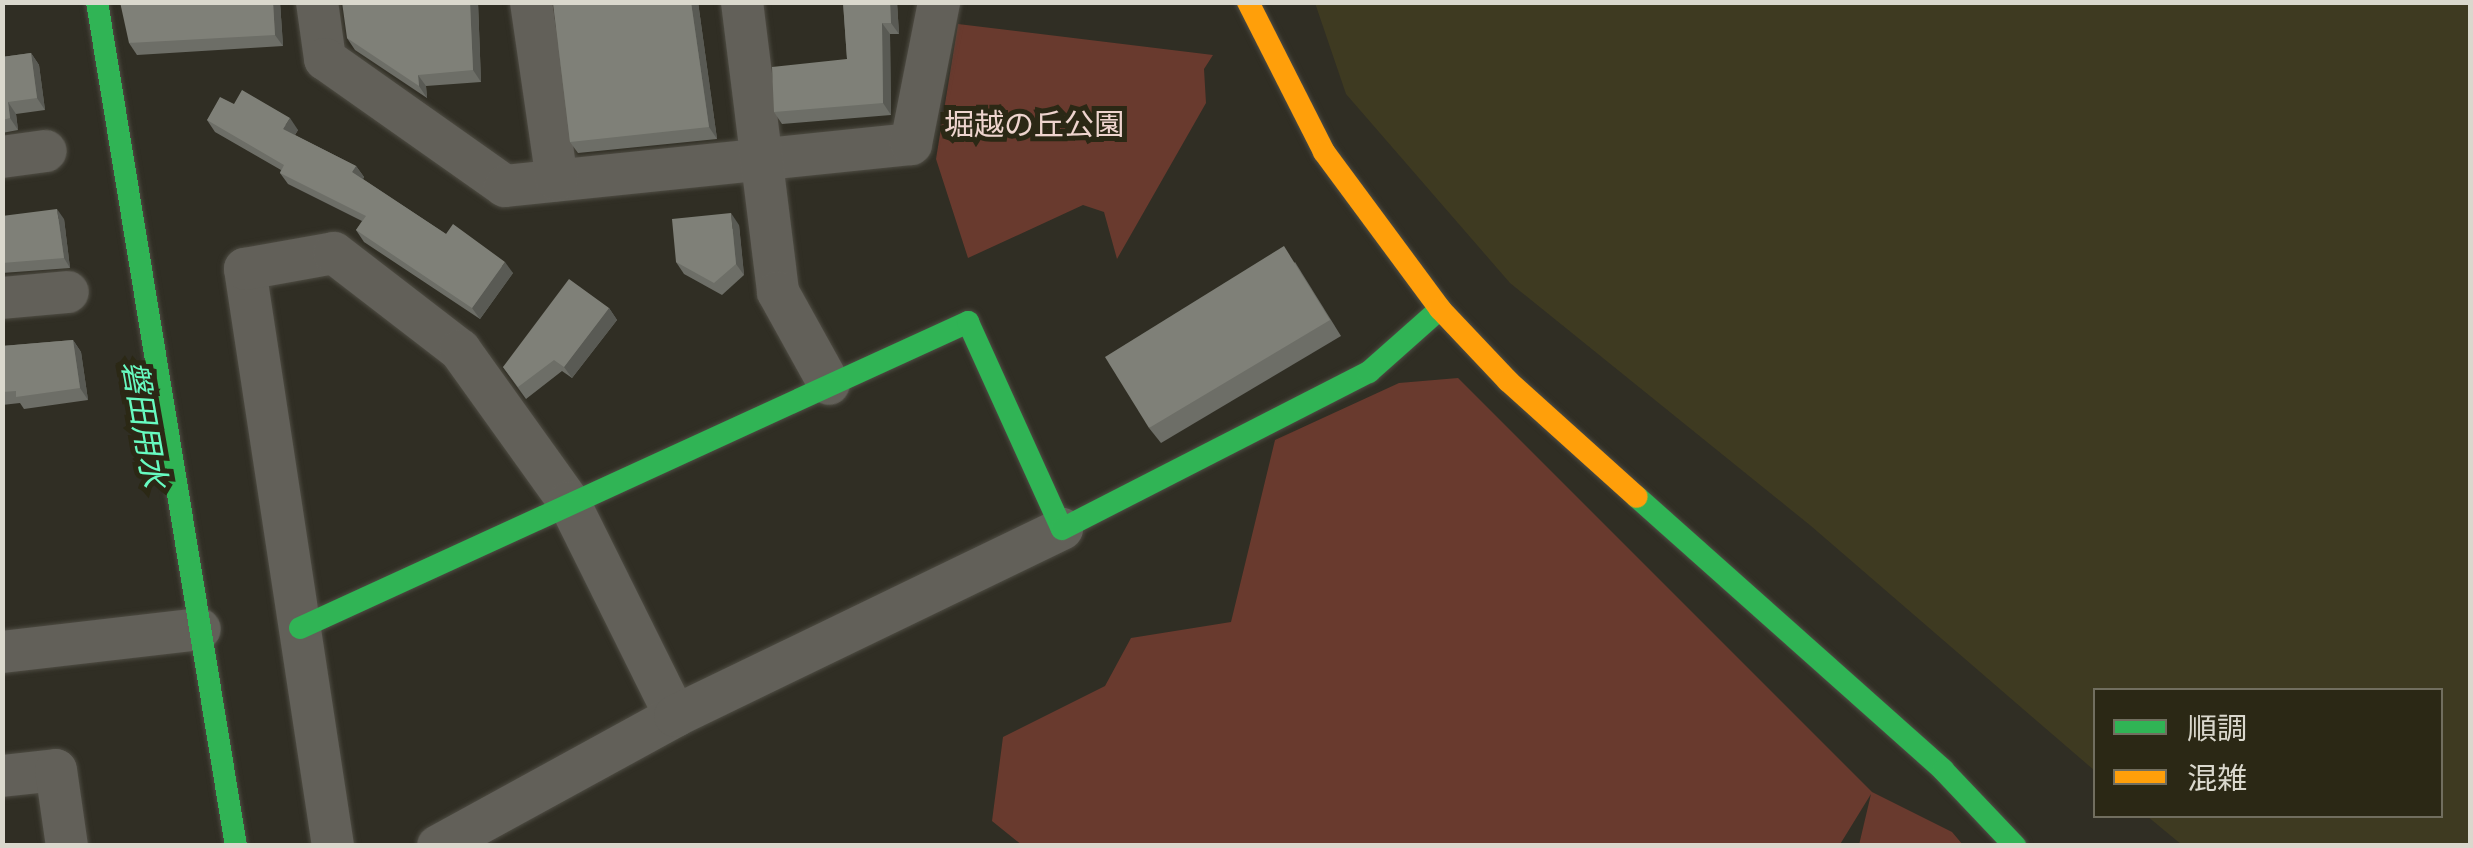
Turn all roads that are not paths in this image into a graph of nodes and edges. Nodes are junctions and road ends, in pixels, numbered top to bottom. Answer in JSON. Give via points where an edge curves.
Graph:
{"nodes":[{"id":1,"x":97,"y":2,"type":"edge"},
{"id":2,"x":316,"y":2,"type":"edge"},
{"id":3,"x":531,"y":2,"type":"edge"},
{"id":4,"x":742,"y":2,"type":"edge"},
{"id":5,"x":940,"y":2,"type":"edge"},
{"id":6,"x":1248,"y":2,"type":"edge"},
{"id":7,"x":46,"y":152,"type":"dead end"},
{"id":8,"x":2,"y":157,"type":"edge"},
{"id":9,"x":765,"y":160,"type":"junction"},
{"id":10,"x":557,"y":180,"type":"junction"},
{"id":11,"x":68,"y":292,"type":"dead end"},
{"id":12,"x":2,"y":298,"type":"edge"},
{"id":13,"x":1440,"y":309,"type":"junction"},
{"id":14,"x":829,"y":384,"type":"junction"},
{"id":15,"x":570,"y":502,"type":"junction"},
{"id":16,"x":1062,"y":530,"type":"junction"},
{"id":17,"x":300,"y":628,"type":"junction"},
{"id":18,"x":200,"y":630,"type":"junction"},
{"id":19,"x":2,"y":652,"type":"edge"},
{"id":20,"x":675,"y":716,"type":"junction"},
{"id":21,"x":2,"y":776,"type":"edge"},
{"id":22,"x":67,"y":846,"type":"edge"},
{"id":23,"x":236,"y":846,"type":"edge"},
{"id":24,"x":333,"y":846,"type":"edge"},
{"id":25,"x":438,"y":846,"type":"edge"},
{"id":26,"x":2015,"y":846,"type":"edge"}],
"edges":[{"from":1,"to":18,"type":"street"},
{"from":2,"to":10,"type":"street","via":[[324,58],[505,186]]},
{"from":3,"to":10,"type":"street"},
{"from":4,"to":9,"type":"street"},
{"from":5,"to":9,"type":"street","via":[[911,144]]},
{"from":6,"to":13,"type":"street","via":[[1324,152]]},
{"from":7,"to":8,"type":"street"},
{"from":9,"to":10,"type":"street"},
{"from":9,"to":14,"type":"street","via":[[778,292]]},
{"from":11,"to":12,"type":"street"},
{"from":13,"to":16,"type":"street","via":[[1369,372]]},
{"from":13,"to":26,"type":"street","via":[[1508,381],[1944,770]]},
{"from":14,"to":15,"type":"street"},
{"from":14,"to":16,"type":"street","via":[[968,322]]},
{"from":15,"to":17,"type":"street"},
{"from":15,"to":17,"type":"street","via":[[460,350],[334,253],[245,269]]},
{"from":15,"to":20,"type":"street"},
{"from":16,"to":20,"type":"street"},
{"from":17,"to":24,"type":"street"},
{"from":18,"to":19,"type":"street"},
{"from":18,"to":23,"type":"street"},
{"from":20,"to":25,"type":"street"},
{"from":21,"to":22,"type":"street","via":[[56,770]]}]}
